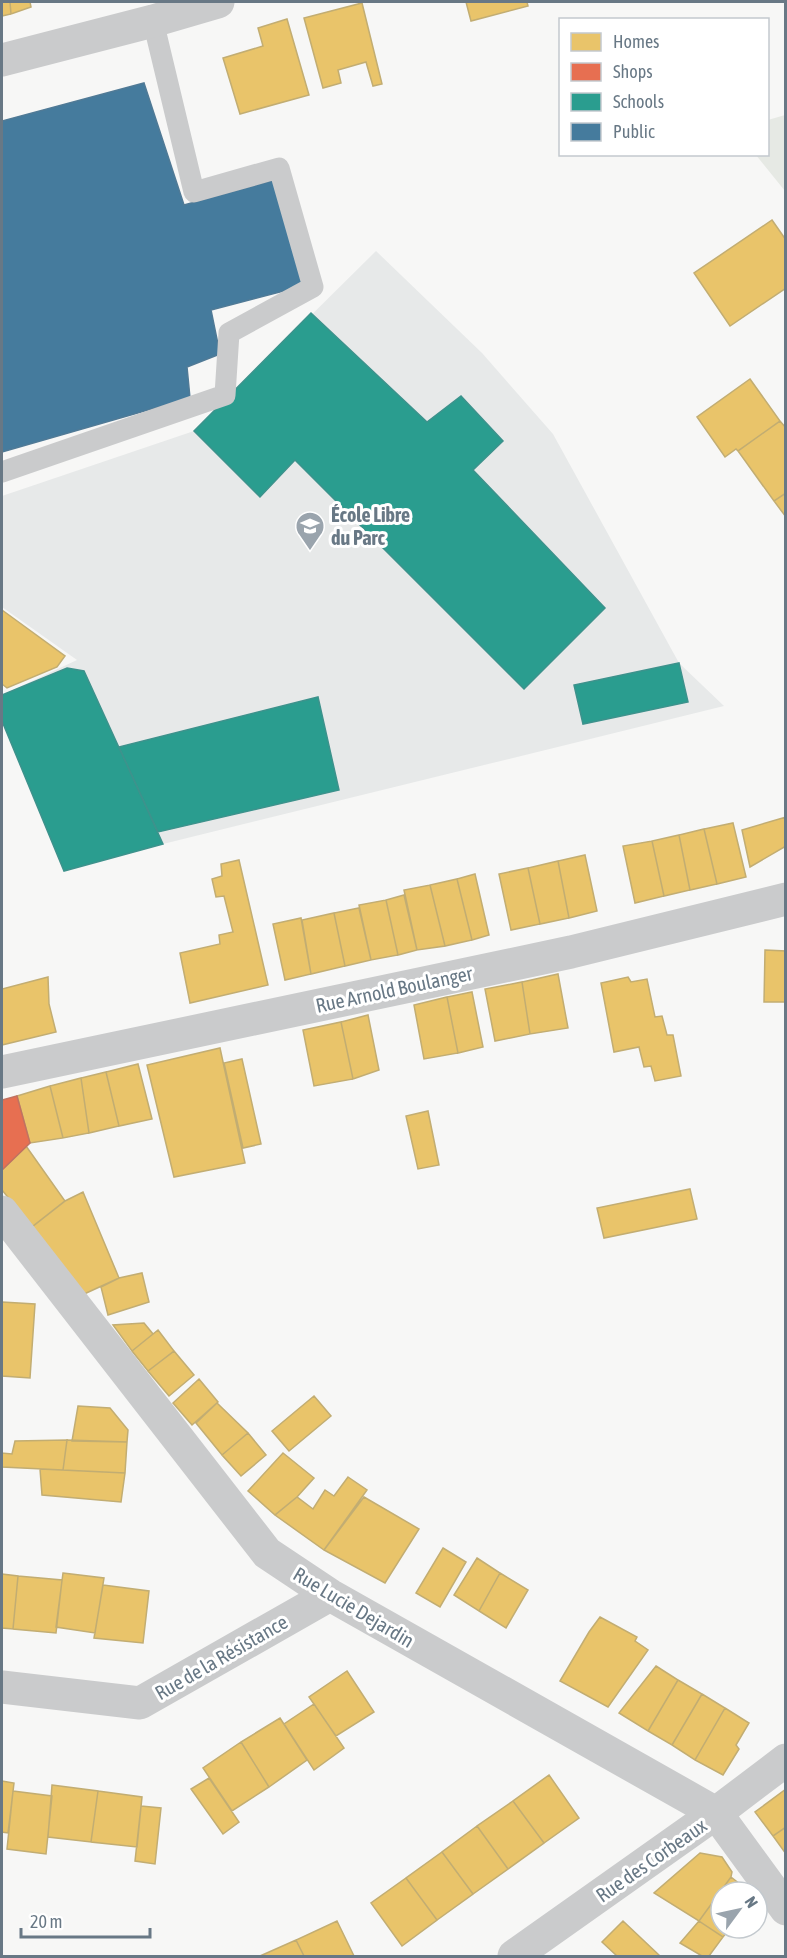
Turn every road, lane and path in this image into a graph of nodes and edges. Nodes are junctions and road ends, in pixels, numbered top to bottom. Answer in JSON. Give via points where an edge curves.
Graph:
{"nodes":[{"id":1,"x":218,"y":2,"type":"edge"},
{"id":2,"x":164,"y":13,"type":"edge"},
{"id":3,"x":2,"y":60,"type":"edge"},
{"id":4,"x":2,"y":472,"type":"edge"},
{"id":5,"x":786,"y":899,"type":"edge"},
{"id":6,"x":2,"y":1072,"type":"edge"},
{"id":7,"x":2,"y":1212,"type":"edge"},
{"id":8,"x":330,"y":1595,"type":"junction"},
{"id":9,"x":2,"y":1687,"type":"edge"},
{"id":10,"x":786,"y":1760,"type":"edge"},
{"id":11,"x":716,"y":1813,"type":"junction"},
{"id":12,"x":786,"y":1909,"type":"edge"},
{"id":13,"x":514,"y":1956,"type":"edge"}],
"edges":[{"from":1,"to":2,"type":"street"},
{"from":2,"to":3,"type":"street"},
{"from":2,"to":4,"type":"lane","via":[[194,192],[279,168],[313,287],[229,333],[225,395]]},
{"from":5,"to":6,"type":"street","name":"Rue Arnold Boulanger","via":[[571,952]]},
{"from":7,"to":8,"type":"street","name":"Rue Lucie Dejardin","via":[[267,1553]]},
{"from":8,"to":9,"type":"street","name":"Rue de la Résistance","via":[[140,1703]]},
{"from":8,"to":11,"type":"street","name":"Rue Lucie Dejardin"},
{"from":10,"to":11,"type":"street","name":"Rue des Corbeaux"},
{"from":11,"to":12,"type":"street","name":"Rue Lucie Dejardin"},
{"from":11,"to":13,"type":"street","name":"Rue des Corbeaux"}]}
